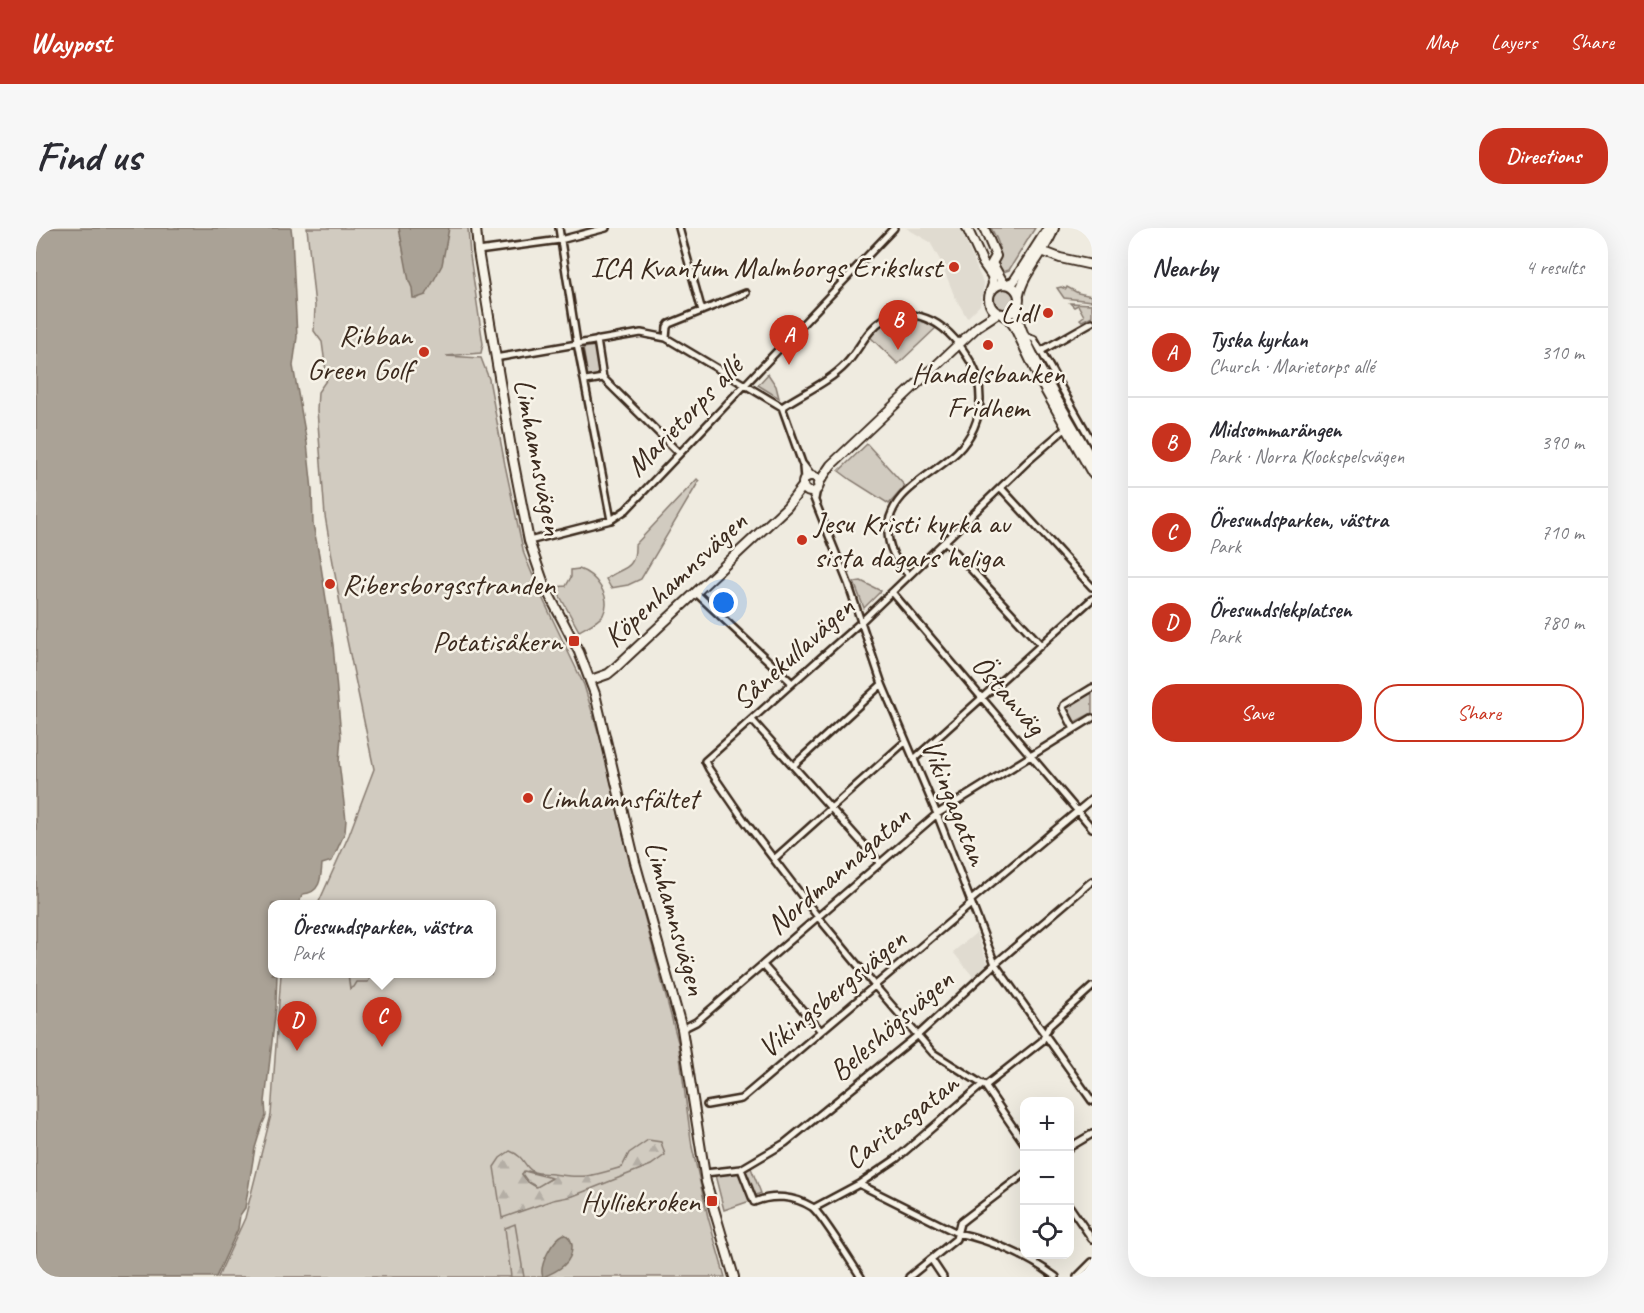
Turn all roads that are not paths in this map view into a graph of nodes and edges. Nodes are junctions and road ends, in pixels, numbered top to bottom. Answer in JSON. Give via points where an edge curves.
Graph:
{"nodes":[{"id":1,"x":476,"y":228,"type":"edge"},
{"id":2,"x":559,"y":228,"type":"edge"},
{"id":3,"x":606,"y":228,"type":"edge"},
{"id":4,"x":679,"y":228,"type":"edge"},
{"id":5,"x":894,"y":228,"type":"edge"},
{"id":6,"x":967,"y":228,"type":"edge"},
{"id":7,"x":984,"y":228,"type":"edge"},
{"id":8,"x":1048,"y":228,"type":"edge"},
{"id":9,"x":1054,"y":228,"type":"edge"},
{"id":10,"x":560,"y":240,"type":"junction"},
{"id":11,"x":1040,"y":247,"type":"junction"},
{"id":12,"x":478,"y":251,"type":"junction"},
{"id":13,"x":1092,"y":265,"type":"edge"},
{"id":14,"x":1005,"y":284,"type":"junction"},
{"id":15,"x":992,"y":290,"type":"junction"},
{"id":16,"x":747,"y":293,"type":"dead end"},
{"id":17,"x":1019,"y":295,"type":"junction"},
{"id":18,"x":989,"y":303,"type":"junction"},
{"id":19,"x":1017,"y":308,"type":"junction"},
{"id":20,"x":702,"y":310,"type":"junction"},
{"id":21,"x":1000,"y":314,"type":"junction"},
{"id":22,"x":1092,"y":322,"type":"edge"},
{"id":23,"x":978,"y":326,"type":"junction"},
{"id":24,"x":1025,"y":336,"type":"junction"},
{"id":25,"x":666,"y":338,"type":"junction"},
{"id":26,"x":597,"y":340,"type":"junction"},
{"id":27,"x":577,"y":343,"type":"junction"},
{"id":28,"x":959,"y":344,"type":"junction"},
{"id":29,"x":1041,"y":351,"type":"junction"},
{"id":30,"x":495,"y":358,"type":"junction"},
{"id":31,"x":603,"y":378,"type":"junction"},
{"id":32,"x":586,"y":381,"type":"junction"},
{"id":33,"x":745,"y":386,"type":"junction"},
{"id":34,"x":782,"y":407,"type":"junction"},
{"id":35,"x":1066,"y":428,"type":"junction"},
{"id":36,"x":1092,"y":443,"type":"edge"},
{"id":37,"x":679,"y":453,"type":"junction"},
{"id":38,"x":1091,"y":458,"type":"edge"},
{"id":39,"x":1092,"y":473,"type":"edge"},
{"id":40,"x":812,"y":486,"type":"junction"},
{"id":41,"x":1001,"y":488,"type":"junction"},
{"id":42,"x":610,"y":520,"type":"junction"},
{"id":43,"x":529,"y":541,"type":"junction"},
{"id":44,"x":945,"y":541,"type":"junction"},
{"id":45,"x":909,"y":575,"type":"junction"},
{"id":46,"x":1092,"y":587,"type":"edge"},
{"id":47,"x":696,"y":592,"type":"junction"},
{"id":48,"x":892,"y":592,"type":"junction"},
{"id":49,"x":1092,"y":599,"type":"edge"},
{"id":50,"x":861,"y":621,"type":"junction"},
{"id":51,"x":1041,"y":645,"type":"junction"},
{"id":52,"x":591,"y":680,"type":"junction"},
{"id":53,"x":792,"y":683,"type":"junction"},
{"id":54,"x":882,"y":684,"type":"junction"},
{"id":55,"x":1092,"y":688,"type":"edge"},
{"id":56,"x":982,"y":698,"type":"junction"},
{"id":57,"x":1092,"y":718,"type":"edge"},
{"id":58,"x":752,"y":720,"type":"junction"},
{"id":59,"x":1074,"y":729,"type":"junction"},
{"id":60,"x":906,"y":741,"type":"junction"},
{"id":61,"x":1032,"y":756,"type":"junction"},
{"id":62,"x":914,"y":759,"type":"junction"},
{"id":63,"x":793,"y":766,"type":"junction"},
{"id":64,"x":1092,"y":799,"type":"edge"},
{"id":65,"x":832,"y":809,"type":"junction"},
{"id":66,"x":1077,"y":811,"type":"junction"},
{"id":67,"x":937,"y":814,"type":"junction"},
{"id":68,"x":1092,"y":828,"type":"edge"},
{"id":69,"x":774,"y":859,"type":"junction"},
{"id":70,"x":880,"y":863,"type":"junction"},
{"id":71,"x":1092,"y":881,"type":"edge"},
{"id":72,"x":971,"y":902,"type":"junction"},
{"id":73,"x":818,"y":917,"type":"junction"},
{"id":74,"x":995,"y":964,"type":"junction"},
{"id":75,"x":763,"y":965,"type":"junction"},
{"id":76,"x":875,"y":986,"type":"junction"},
{"id":77,"x":1092,"y":987,"type":"edge"},
{"id":78,"x":682,"y":1029,"type":"junction"},
{"id":79,"x":821,"y":1031,"type":"junction"},
{"id":80,"x":1045,"y":1033,"type":"junction"},
{"id":81,"x":918,"y":1035,"type":"junction"},
{"id":82,"x":984,"y":1085,"type":"junction"},
{"id":83,"x":1092,"y":1101,"type":"edge"},
{"id":84,"x":707,"y":1105,"type":"dead end"},
{"id":85,"x":1092,"y":1134,"type":"edge"},
{"id":86,"x":1020,"y":1137,"type":"edge"},
{"id":87,"x":1074,"y":1145,"type":"edge"},
{"id":88,"x":741,"y":1169,"type":"junction"},
{"id":89,"x":705,"y":1173,"type":"junction"},
{"id":90,"x":1020,"y":1177,"type":"edge"},
{"id":91,"x":859,"y":1184,"type":"junction"},
{"id":92,"x":814,"y":1208,"type":"junction"},
{"id":93,"x":1074,"y":1213,"type":"edge"},
{"id":94,"x":957,"y":1233,"type":"junction"},
{"id":95,"x":1092,"y":1239,"type":"edge"},
{"id":96,"x":931,"y":1259,"type":"junction"},
{"id":97,"x":1092,"y":1262,"type":"edge"},
{"id":98,"x":734,"y":1277,"type":"edge"},
{"id":99,"x":861,"y":1277,"type":"edge"},
{"id":100,"x":909,"y":1277,"type":"edge"},
{"id":101,"x":944,"y":1277,"type":"edge"},
{"id":102,"x":1056,"y":1277,"type":"edge"},
{"id":103,"x":1077,"y":1277,"type":"edge"}],
"edges":[{"from":1,"to":12,"type":"street","name":"Limhamnsvägen"},
{"from":2,"to":10,"type":"street"},
{"from":3,"to":10,"type":"street"},
{"from":4,"to":20,"type":"street"},
{"from":5,"to":33,"type":"street","name":"Marietorps allé"},
{"from":6,"to":15,"type":"street","via":[[991,274]]},
{"from":7,"to":14,"type":"street","via":[[996,256],[993,269]]},
{"from":8,"to":11,"type":"street"},
{"from":9,"to":11,"type":"street"},
{"from":10,"to":12,"type":"street"},
{"from":10,"to":27,"type":"street"},
{"from":11,"to":13,"type":"street","via":[[1060,258]]},
{"from":11,"to":14,"type":"street","via":[[1016,278]]},
{"from":11,"to":17,"type":"street"},
{"from":12,"to":30,"type":"street","name":"Limhamnsvägen"},
{"from":14,"to":15,"type":"street"},
{"from":14,"to":17,"type":"street"},
{"from":15,"to":18,"type":"street","name":"Köpenhamnsvägen"},
{"from":16,"to":20,"type":"street"},
{"from":17,"to":19,"type":"street"},
{"from":18,"to":21,"type":"street"},
{"from":18,"to":23,"type":"street","name":"Köpenhamnsvägen"},
{"from":19,"to":21,"type":"street","name":"Köpenhamnsvägen"},
{"from":19,"to":24,"type":"street"},
{"from":20,"to":25,"type":"street","via":[[669,324]]},
{"from":21,"to":23,"type":"street","name":"Köpenhamnsvägen"},
{"from":21,"to":35,"type":"street","via":[[1014,326]]},
{"from":22,"to":29,"type":"street"},
{"from":23,"to":28,"type":"street","name":"Köpenhamnsvägen"},
{"from":24,"to":29,"type":"street","via":[[1034,339]]},
{"from":24,"to":38,"type":"street"},
{"from":25,"to":26,"type":"street","via":[[641,333]]},
{"from":25,"to":33,"type":"street"},
{"from":26,"to":27,"type":"street"},
{"from":26,"to":31,"type":"street"},
{"from":27,"to":30,"type":"street"},
{"from":27,"to":32,"type":"street"},
{"from":28,"to":34,"type":"street","via":[[943,328],[922,316],[908,313],[885,319],[865,336],[845,365]]},
{"from":28,"to":40,"type":"street","name":"Köpenhamnsvägen"},
{"from":28,"to":45,"type":"street","via":[[976,372],[979,412],[972,431],[957,452],[911,488],[890,514],[889,544]]},
{"from":29,"to":36,"type":"street"},
{"from":30,"to":43,"type":"street","name":"Limhamnsvägen"},
{"from":31,"to":32,"type":"street"},
{"from":31,"to":37,"type":"street"},
{"from":32,"to":42,"type":"street"},
{"from":33,"to":34,"type":"street"},
{"from":33,"to":37,"type":"street","name":"Marietorps allé"},
{"from":34,"to":40,"type":"street","name":"Vikingagatan"},
{"from":35,"to":39,"type":"street"},
{"from":35,"to":41,"type":"street","name":"Sånekullavägen"},
{"from":36,"to":38,"type":"street"},
{"from":37,"to":42,"type":"street","name":"Marietorps allé","via":[[626,510]]},
{"from":40,"to":47,"type":"street","name":"Köpenhamnsvägen"},
{"from":40,"to":50,"type":"street","name":"Vikingagatan"},
{"from":41,"to":44,"type":"street","name":"Sånekullavägen"},
{"from":41,"to":46,"type":"street"},
{"from":42,"to":43,"type":"street","name":"Marietorps allé"},
{"from":43,"to":52,"type":"street","name":"Limhamnsvägen","via":[[545,586]]},
{"from":44,"to":45,"type":"street","name":"Sånekullavägen"},
{"from":44,"to":51,"type":"street"},
{"from":45,"to":48,"type":"street","name":"Sånekullavägen"},
{"from":47,"to":52,"type":"street","name":"Köpenhamnsvägen","via":[[614,669]]},
{"from":47,"to":53,"type":"street"},
{"from":48,"to":50,"type":"street","name":"Sånekullavägen"},
{"from":48,"to":56,"type":"street","name":"Östanväg"},
{"from":49,"to":51,"type":"street"},
{"from":50,"to":53,"type":"street","name":"Sånekullavägen"},
{"from":50,"to":54,"type":"street","name":"Vikingagatan"},
{"from":51,"to":56,"type":"street"},
{"from":52,"to":78,"type":"street","name":"Limhamnsvägen","via":[[634,862]]},
{"from":53,"to":58,"type":"street","name":"Sånekullavägen"},
{"from":54,"to":60,"type":"street","name":"Vikingagatan"},
{"from":54,"to":63,"type":"street"},
{"from":55,"to":59,"type":"street","via":[[1064,705]]},
{"from":56,"to":61,"type":"street","name":"Östanväg"},
{"from":56,"to":62,"type":"street"},
{"from":57,"to":59,"type":"street","name":"Nordmannagatan"},
{"from":58,"to":63,"type":"street"},
{"from":58,"to":69,"type":"street","name":"Sånekullavägen","via":[[705,761]]},
{"from":59,"to":61,"type":"street","name":"Nordmannagatan"},
{"from":60,"to":62,"type":"street","name":"Vikingagatan"},
{"from":60,"to":65,"type":"street"},
{"from":61,"to":66,"type":"street","name":"Östanväg"},
{"from":61,"to":67,"type":"street","name":"Nordmannagatan"},
{"from":62,"to":67,"type":"street","name":"Vikingagatan"},
{"from":63,"to":65,"type":"street"},
{"from":64,"to":66,"type":"street","name":"Vikingsbergsvägen"},
{"from":65,"to":69,"type":"street"},
{"from":65,"to":70,"type":"street"},
{"from":66,"to":68,"type":"street","name":"Östanväg"},
{"from":66,"to":72,"type":"street","name":"Vikingsbergsvägen"},
{"from":67,"to":70,"type":"street","name":"Nordmannagatan"},
{"from":67,"to":72,"type":"street","name":"Vikingagatan"},
{"from":69,"to":73,"type":"street"},
{"from":70,"to":73,"type":"street","name":"Nordmannagatan"},
{"from":71,"to":74,"type":"street","name":"Beleshögsvägen"},
{"from":72,"to":74,"type":"street","name":"Vikingagatan"},
{"from":72,"to":76,"type":"street","name":"Vikingsbergsvägen"},
{"from":73,"to":75,"type":"street","name":"Nordmannagatan"},
{"from":73,"to":76,"type":"street"},
{"from":74,"to":80,"type":"street","name":"Vikingagatan"},
{"from":74,"to":81,"type":"street","name":"Beleshögsvägen"},
{"from":75,"to":78,"type":"street","name":"Nordmannagatan","via":[[696,1022]]},
{"from":75,"to":79,"type":"street"},
{"from":76,"to":79,"type":"street","name":"Vikingsbergsvägen"},
{"from":76,"to":81,"type":"street"},
{"from":77,"to":80,"type":"street","name":"Caritasgatan"},
{"from":78,"to":89,"type":"street","name":"Limhamnsvägen"},
{"from":79,"to":84,"type":"street","name":"Vikingsbergsvägen","via":[[741,1099]]},
{"from":80,"to":82,"type":"street","name":"Caritasgatan","via":[[1042,1041]]},
{"from":80,"to":83,"type":"street","name":"Vikingagatan"},
{"from":81,"to":82,"type":"street","via":[[937,1056]]},
{"from":81,"to":88,"type":"street","name":"Beleshögsvägen","via":[[785,1143]]},
{"from":82,"to":86,"type":"street"},
{"from":82,"to":91,"type":"street","name":"Caritasgatan","via":[[896,1159]]},
{"from":85,"to":87,"type":"street"},
{"from":88,"to":89,"type":"street","name":"Beleshögsvägen"},
{"from":88,"to":92,"type":"street","via":[[754,1202],[765,1197],[788,1197]]},
{"from":89,"to":98,"type":"street","name":"Limhamnsvägen"},
{"from":90,"to":94,"type":"street","via":[[960,1223]]},
{"from":91,"to":92,"type":"street","name":"Caritasgatan"},
{"from":91,"to":94,"type":"street"},
{"from":92,"to":99,"type":"street"},
{"from":93,"to":95,"type":"street"},
{"from":94,"to":96,"type":"street","via":[[956,1239]]},
{"from":94,"to":102,"type":"street","via":[[1020,1256]]},
{"from":96,"to":100,"type":"street"},
{"from":96,"to":101,"type":"street"},
{"from":97,"to":103,"type":"street"}]}
